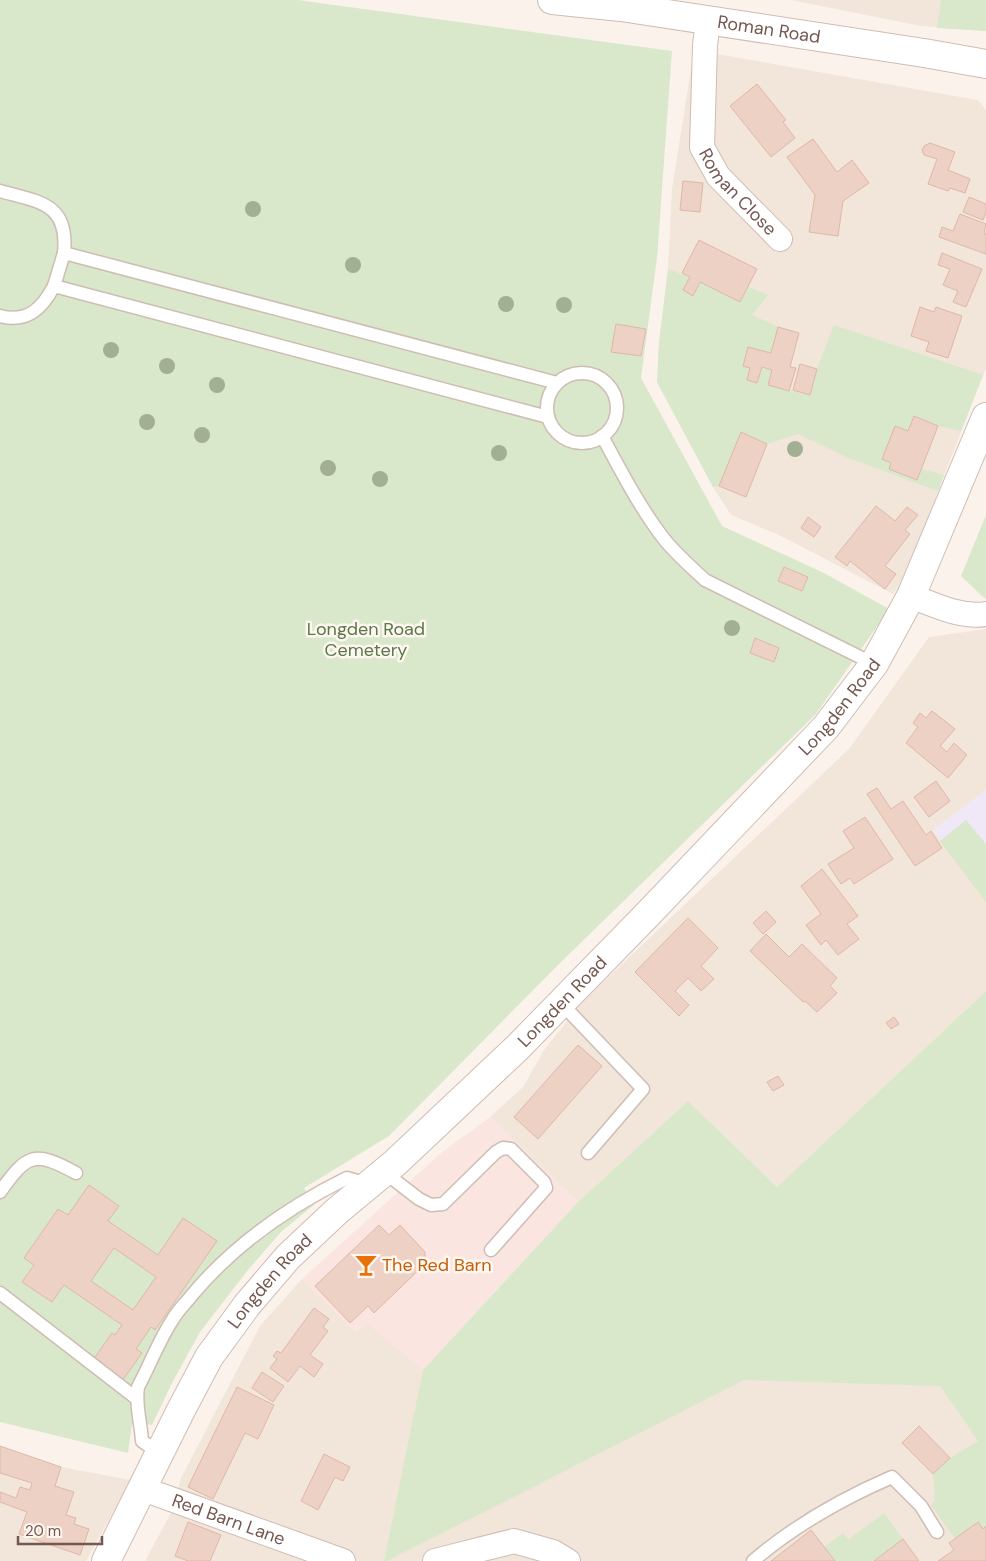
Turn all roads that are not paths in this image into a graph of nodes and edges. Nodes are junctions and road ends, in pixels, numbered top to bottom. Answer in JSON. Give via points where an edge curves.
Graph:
{"nodes":[{"id":1,"x":552,"y":0,"type":"edge"},
{"id":2,"x":708,"y":21,"type":"junction"},
{"id":3,"x":986,"y":64,"type":"edge"},
{"id":4,"x":0,"y":191,"type":"edge"},
{"id":5,"x":780,"y":239,"type":"dead end"},
{"id":6,"x":64,"y":253,"type":"junction"},
{"id":7,"x":54,"y":286,"type":"junction"},
{"id":8,"x":0,"y":316,"type":"edge"},
{"id":9,"x":557,"y":382,"type":"junction"},
{"id":10,"x":548,"y":417,"type":"junction"},
{"id":11,"x":986,"y":417,"type":"edge"},
{"id":12,"x":602,"y":436,"type":"junction"},
{"id":13,"x":912,"y":596,"type":"junction"},
{"id":14,"x":986,"y":614,"type":"edge"},
{"id":15,"x":874,"y":664,"type":"junction"},
{"id":16,"x":561,"y":1003,"type":"junction"},
{"id":17,"x":588,"y":1154,"type":"dead end"},
{"id":18,"x":76,"y":1174,"type":"dead end"},
{"id":19,"x":377,"y":1178,"type":"junction"},
{"id":20,"x":0,"y":1192,"type":"edge"},
{"id":21,"x":491,"y":1250,"type":"dead end"},
{"id":22,"x":0,"y":1293,"type":"edge"},
{"id":23,"x":136,"y":1398,"type":"junction"},
{"id":24,"x":159,"y":1453,"type":"junction"},
{"id":25,"x":143,"y":1489,"type":"junction"},
{"id":26,"x":937,"y":1532,"type":"dead end"},
{"id":27,"x":106,"y":1561,"type":"edge"},
{"id":28,"x":343,"y":1561,"type":"edge"},
{"id":29,"x":435,"y":1561,"type":"edge"},
{"id":30,"x":568,"y":1561,"type":"edge"},
{"id":31,"x":753,"y":1561,"type":"edge"}],
"edges":[{"from":1,"to":2,"type":"street","name":"Roman Road"},
{"from":2,"to":3,"type":"street","name":"Roman Road"},
{"from":2,"to":5,"type":"street","name":"Roman Close","via":[[702,147],[718,176]]},
{"from":4,"to":6,"type":"lane","via":[[45,204],[56,214],[63,224]]},
{"from":6,"to":7,"type":"lane"},
{"from":6,"to":9,"type":"lane"},
{"from":7,"to":8,"type":"lane","via":[[47,299],[24,317],[11,319]]},
{"from":7,"to":10,"type":"lane"},
{"from":9,"to":10,"type":"lane","via":[[546,405]]},
{"from":9,"to":12,"type":"lane","via":[[578,372],[603,379],[612,389],[617,401],[616,415]]},
{"from":10,"to":12,"type":"lane","via":[[561,437],[572,442],[588,443]]},
{"from":11,"to":13,"type":"street","name":"Longden Road"},
{"from":12,"to":15,"type":"lane","via":[[625,480],[664,538],[705,580]]},
{"from":13,"to":14,"type":"street","via":[[948,610],[977,616]]},
{"from":13,"to":15,"type":"street","name":"Longden Road"},
{"from":15,"to":16,"type":"street","name":"Longden Road","via":[[826,727]]},
{"from":16,"to":17,"type":"lane","via":[[643,1089]]},
{"from":16,"to":19,"type":"street","name":"Longden Road"},
{"from":18,"to":20,"type":"lane","via":[[48,1160],[29,1159],[16,1169]]},
{"from":19,"to":21,"type":"lane","via":[[431,1205],[443,1204],[496,1152],[503,1148],[512,1149],[546,1188]]},
{"from":19,"to":23,"type":"lane","via":[[347,1178],[311,1196],[246,1241],[205,1279],[173,1318],[138,1387]]},
{"from":19,"to":24,"type":"street","name":"Longden Road","via":[[288,1257],[246,1305],[210,1357]]},
{"from":22,"to":23,"type":"lane"},
{"from":23,"to":24,"type":"lane","via":[[142,1441]]},
{"from":24,"to":25,"type":"street","name":"Longden Road"},
{"from":25,"to":27,"type":"street","name":"Longden Road"},
{"from":25,"to":28,"type":"street","name":"Red Barn Lane"},
{"from":26,"to":31,"type":"lane","via":[[921,1506],[892,1477],[801,1524]]},
{"from":29,"to":30,"type":"street","via":[[514,1541],[553,1552]]}]}
